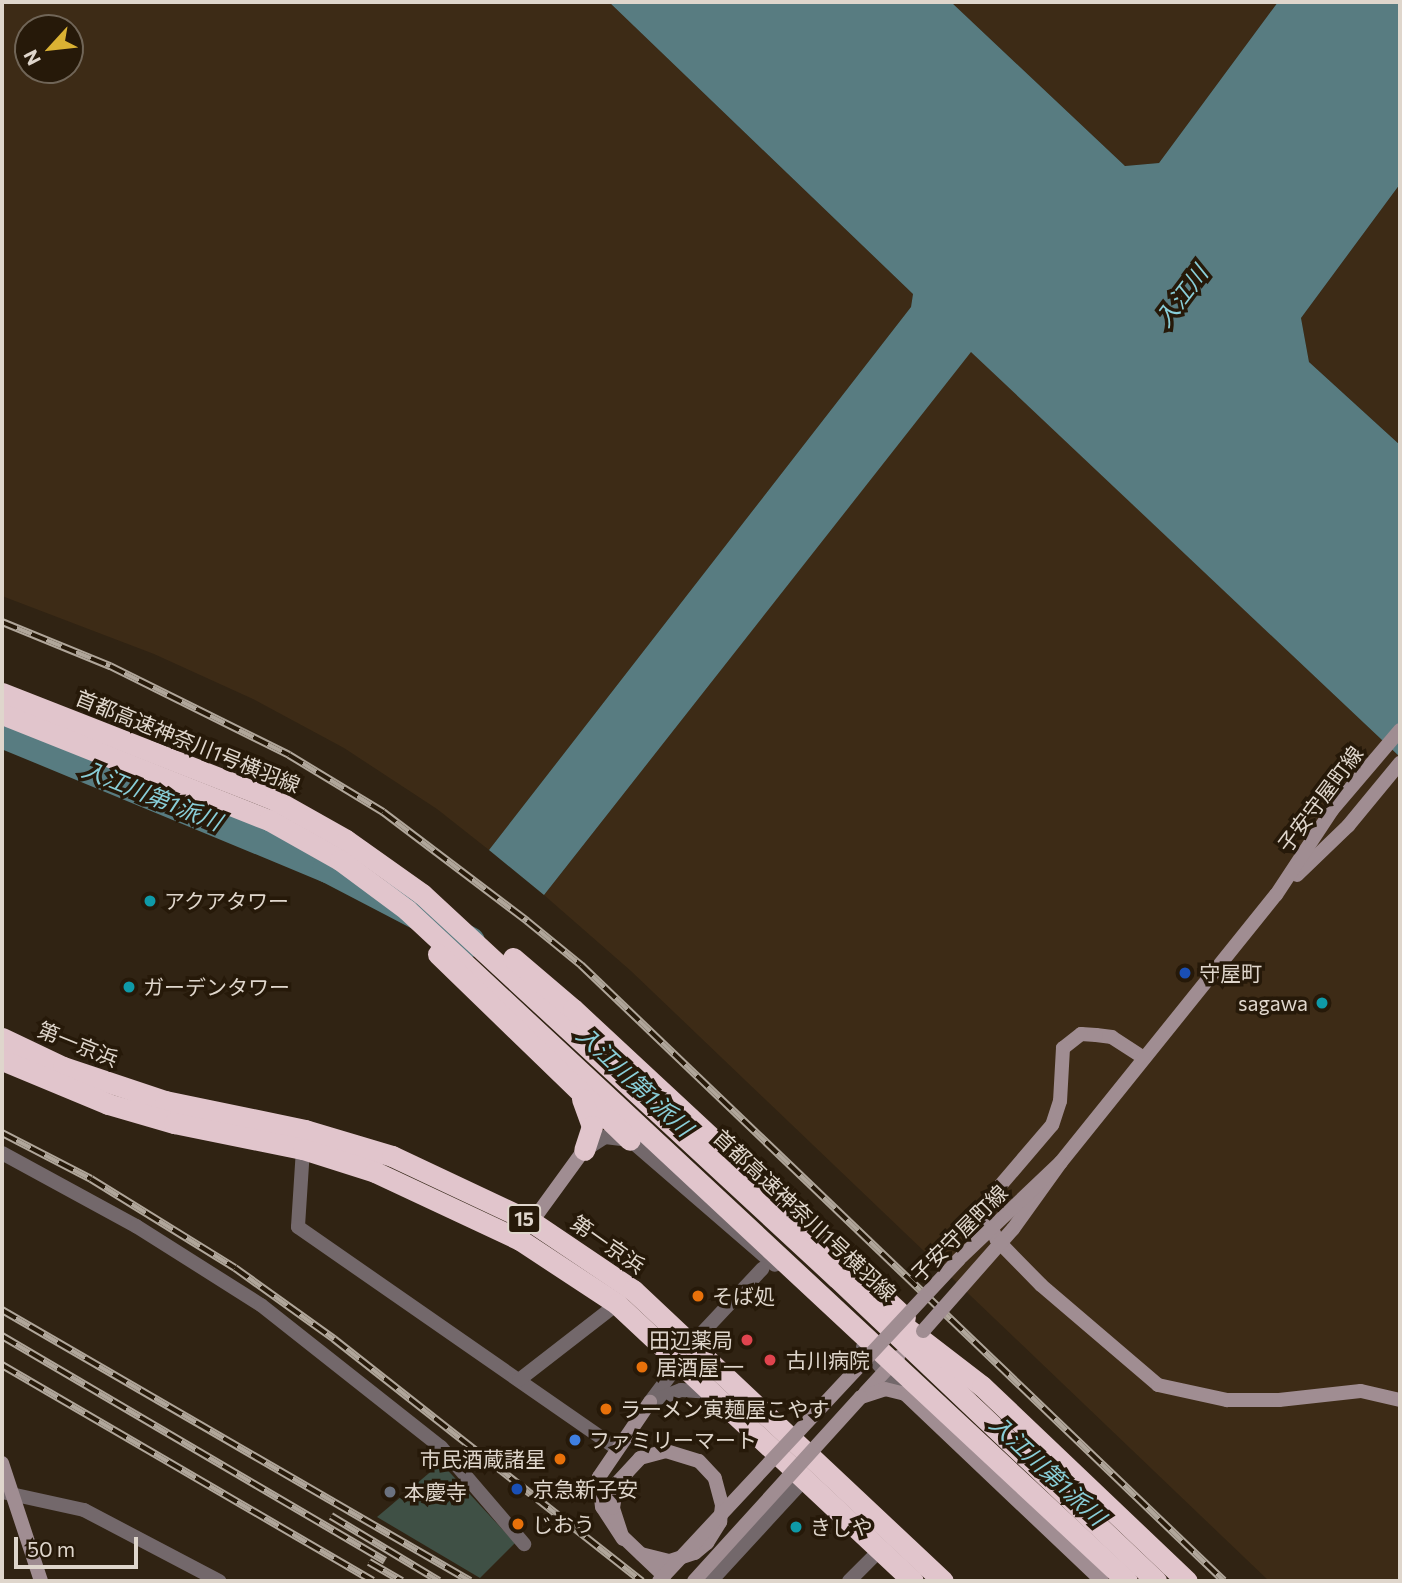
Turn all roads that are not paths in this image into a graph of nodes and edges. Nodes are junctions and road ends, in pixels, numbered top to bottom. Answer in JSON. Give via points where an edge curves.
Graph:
{"nodes":[{"id":1,"x":2,"y":693,"type":"edge"},
{"id":2,"x":2,"y":714,"type":"edge"},
{"id":3,"x":1400,"y":730,"type":"edge"},
{"id":4,"x":1400,"y":763,"type":"edge"},
{"id":5,"x":230,"y":802,"type":"junction"},
{"id":6,"x":422,"y":894,"type":"junction"},
{"id":7,"x":1276,"y":895,"type":"junction"},
{"id":8,"x":2,"y":1038,"type":"edge"},
{"id":9,"x":1144,"y":1058,"type":"junction"},
{"id":10,"x":2,"y":1060,"type":"edge"},
{"id":11,"x":574,"y":1087,"type":"junction"},
{"id":12,"x":630,"y":1140,"type":"junction"},
{"id":13,"x":303,"y":1149,"type":"junction"},
{"id":14,"x":584,"y":1150,"type":"junction"},
{"id":15,"x":2,"y":1153,"type":"edge"},
{"id":16,"x":1061,"y":1162,"type":"junction"},
{"id":17,"x":526,"y":1231,"type":"junction"},
{"id":18,"x":762,"y":1269,"type":"dead end"},
{"id":19,"x":837,"y":1278,"type":"junction"},
{"id":20,"x":617,"y":1304,"type":"junction"},
{"id":21,"x":905,"y":1317,"type":"junction"},
{"id":22,"x":853,"y":1327,"type":"junction"},
{"id":23,"x":923,"y":1331,"type":"junction"},
{"id":24,"x":885,"y":1339,"type":"junction"},
{"id":25,"x":692,"y":1345,"type":"junction"},
{"id":26,"x":898,"y":1357,"type":"junction"},
{"id":27,"x":869,"y":1358,"type":"junction"},
{"id":28,"x":679,"y":1363,"type":"junction"},
{"id":29,"x":883,"y":1373,"type":"junction"},
{"id":30,"x":519,"y":1380,"type":"junction"},
{"id":31,"x":710,"y":1392,"type":"junction"},
{"id":32,"x":905,"y":1394,"type":"junction"},
{"id":33,"x":861,"y":1397,"type":"junction"},
{"id":34,"x":1400,"y":1400,"type":"edge"},
{"id":35,"x":650,"y":1402,"type":"junction"},
{"id":36,"x":616,"y":1448,"type":"junction"},
{"id":37,"x":2,"y":1463,"type":"edge"},
{"id":38,"x":804,"y":1480,"type":"junction"},
{"id":39,"x":7,"y":1492,"type":"edge"},
{"id":40,"x":524,"y":1544,"type":"dead end"},
{"id":41,"x":880,"y":1550,"type":"junction"},
{"id":42,"x":661,"y":1578,"type":"edge"},
{"id":43,"x":41,"y":1581,"type":"edge"},
{"id":44,"x":219,"y":1581,"type":"edge"},
{"id":45,"x":695,"y":1581,"type":"edge"},
{"id":46,"x":711,"y":1581,"type":"edge"},
{"id":47,"x":849,"y":1581,"type":"edge"},
{"id":48,"x":913,"y":1581,"type":"edge"},
{"id":49,"x":943,"y":1581,"type":"edge"},
{"id":50,"x":1102,"y":1581,"type":"edge"},
{"id":51,"x":1127,"y":1581,"type":"edge"},
{"id":52,"x":1156,"y":1581,"type":"edge"},
{"id":53,"x":1181,"y":1581,"type":"edge"},
{"id":54,"x":1188,"y":1581,"type":"edge"}],
"edges":[{"from":1,"to":6,"type":"highway","name":"首都高速神奈川1号横羽線","via":[[275,800],[346,840]]},
{"from":2,"to":5,"type":"highway","name":"首都高速神奈川1号横羽線"},
{"from":3,"to":7,"type":"street","name":"子安守屋町線","via":[[1332,810]]},
{"from":4,"to":7,"type":"street","name":"子安守屋町線","via":[[1348,826]]},
{"from":5,"to":11,"type":"highway","via":[[300,844],[391,913]]},
{"from":5,"to":51,"type":"highway","name":"首都高速神奈川1号横羽線","via":[[340,860],[443,939]]},
{"from":6,"to":19,"type":"highway","name":"首都高速神奈川1号横羽線"},
{"from":6,"to":21,"type":"highway","via":[[518,961],[573,1009]]},
{"from":7,"to":9,"type":"street","name":"子安守屋町線"},
{"from":8,"to":17,"type":"highway","name":"第一京浜","number":"15","via":[[63,1068],[165,1101],[305,1130],[392,1156]]},
{"from":9,"to":16,"type":"street","name":"子安守屋町線"},
{"from":9,"to":34,"type":"street","via":[[1112,1037],[1096,1035],[1082,1034],[1062,1048],[1060,1101],[1052,1125],[988,1200],[985,1211],[997,1240],[1041,1285],[1158,1384],[1227,1399],[1279,1400],[1361,1391]]},
{"from":10,"to":13,"type":"highway","name":"第一京浜","number":"15","via":[[108,1104],[174,1123]]},
{"from":11,"to":12,"type":"highway"},
{"from":11,"to":14,"type":"highway","via":[[592,1126]]},
{"from":12,"to":14,"type":"street","via":[[605,1137]]},
{"from":12,"to":22,"type":"street","via":[[729,1229]]},
{"from":13,"to":17,"type":"highway","name":"第一京浜","number":"15"},
{"from":13,"to":30,"type":"street","via":[[298,1227]]},
{"from":14,"to":17,"type":"street"},
{"from":15,"to":40,"type":"street","via":[[136,1226],[261,1305],[440,1447]]},
{"from":16,"to":21,"type":"street","name":"子安守屋町線","bridge":true},
{"from":16,"to":23,"type":"street","name":"子安守屋町線","bridge":true,"via":[[1013,1229]]},
{"from":17,"to":20,"type":"highway","name":"第一京浜","number":"15"},
{"from":17,"to":25,"type":"highway","name":"第一京浜","number":"15","via":[[633,1290]]},
{"from":18,"to":25,"type":"street"},
{"from":19,"to":52,"type":"highway","name":"首都高速神奈川1号横羽線"},
{"from":19,"to":54,"type":"highway","via":[[982,1386]]},
{"from":20,"to":28,"type":"highway","name":"第一京浜","number":"15"},
{"from":20,"to":30,"type":"street"},
{"from":21,"to":24,"type":"street","name":"子安守屋町線","bridge":true},
{"from":22,"to":24,"type":"street"},
{"from":22,"to":27,"type":"street"},
{"from":23,"to":24,"type":"street"},
{"from":23,"to":26,"type":"street","name":"子安守屋町線"},
{"from":24,"to":27,"type":"street","name":"子安守屋町線","bridge":true},
{"from":25,"to":28,"type":"street"},
{"from":25,"to":49,"type":"highway","name":"第一京浜","number":"15"},
{"from":26,"to":27,"type":"street"},
{"from":26,"to":29,"type":"street","name":"子安守屋町線"},
{"from":26,"to":53,"type":"highway","via":[[1058,1468]]},
{"from":27,"to":29,"type":"street"},
{"from":27,"to":42,"type":"street","name":"子安守屋町線","bridge":true},
{"from":28,"to":31,"type":"highway","name":"第一京浜","number":"15"},
{"from":28,"to":35,"type":"street"},
{"from":29,"to":32,"type":"street"},
{"from":29,"to":33,"type":"street","name":"子安守屋町線"},
{"from":30,"to":36,"type":"street"},
{"from":31,"to":35,"type":"street","via":[[681,1390]]},
{"from":31,"to":38,"type":"highway","name":"第一京浜","number":"15"},
{"from":32,"to":33,"type":"street","via":[[885,1389]]},
{"from":32,"to":50,"type":"street"},
{"from":33,"to":45,"type":"street","name":"子安守屋町線","bridge":true},
{"from":35,"to":36,"type":"street"},
{"from":36,"to":42,"type":"street","bridge":true,"via":[[605,1463],[598,1491],[609,1523],[620,1536],[625,1541],[631,1546],[656,1560],[695,1553],[715,1533],[722,1505],[718,1485],[706,1467],[683,1453],[657,1452],[633,1464],[617,1483],[613,1508],[622,1536],[629,1545]]},
{"from":37,"to":39,"type":"street"},
{"from":38,"to":41,"type":"highway","name":"第一京浜","number":"15"},
{"from":38,"to":46,"type":"street"},
{"from":39,"to":43,"type":"street"},
{"from":39,"to":44,"type":"street","via":[[84,1510]]},
{"from":41,"to":47,"type":"street"},
{"from":41,"to":48,"type":"highway","name":"第一京浜","number":"15"}]}
